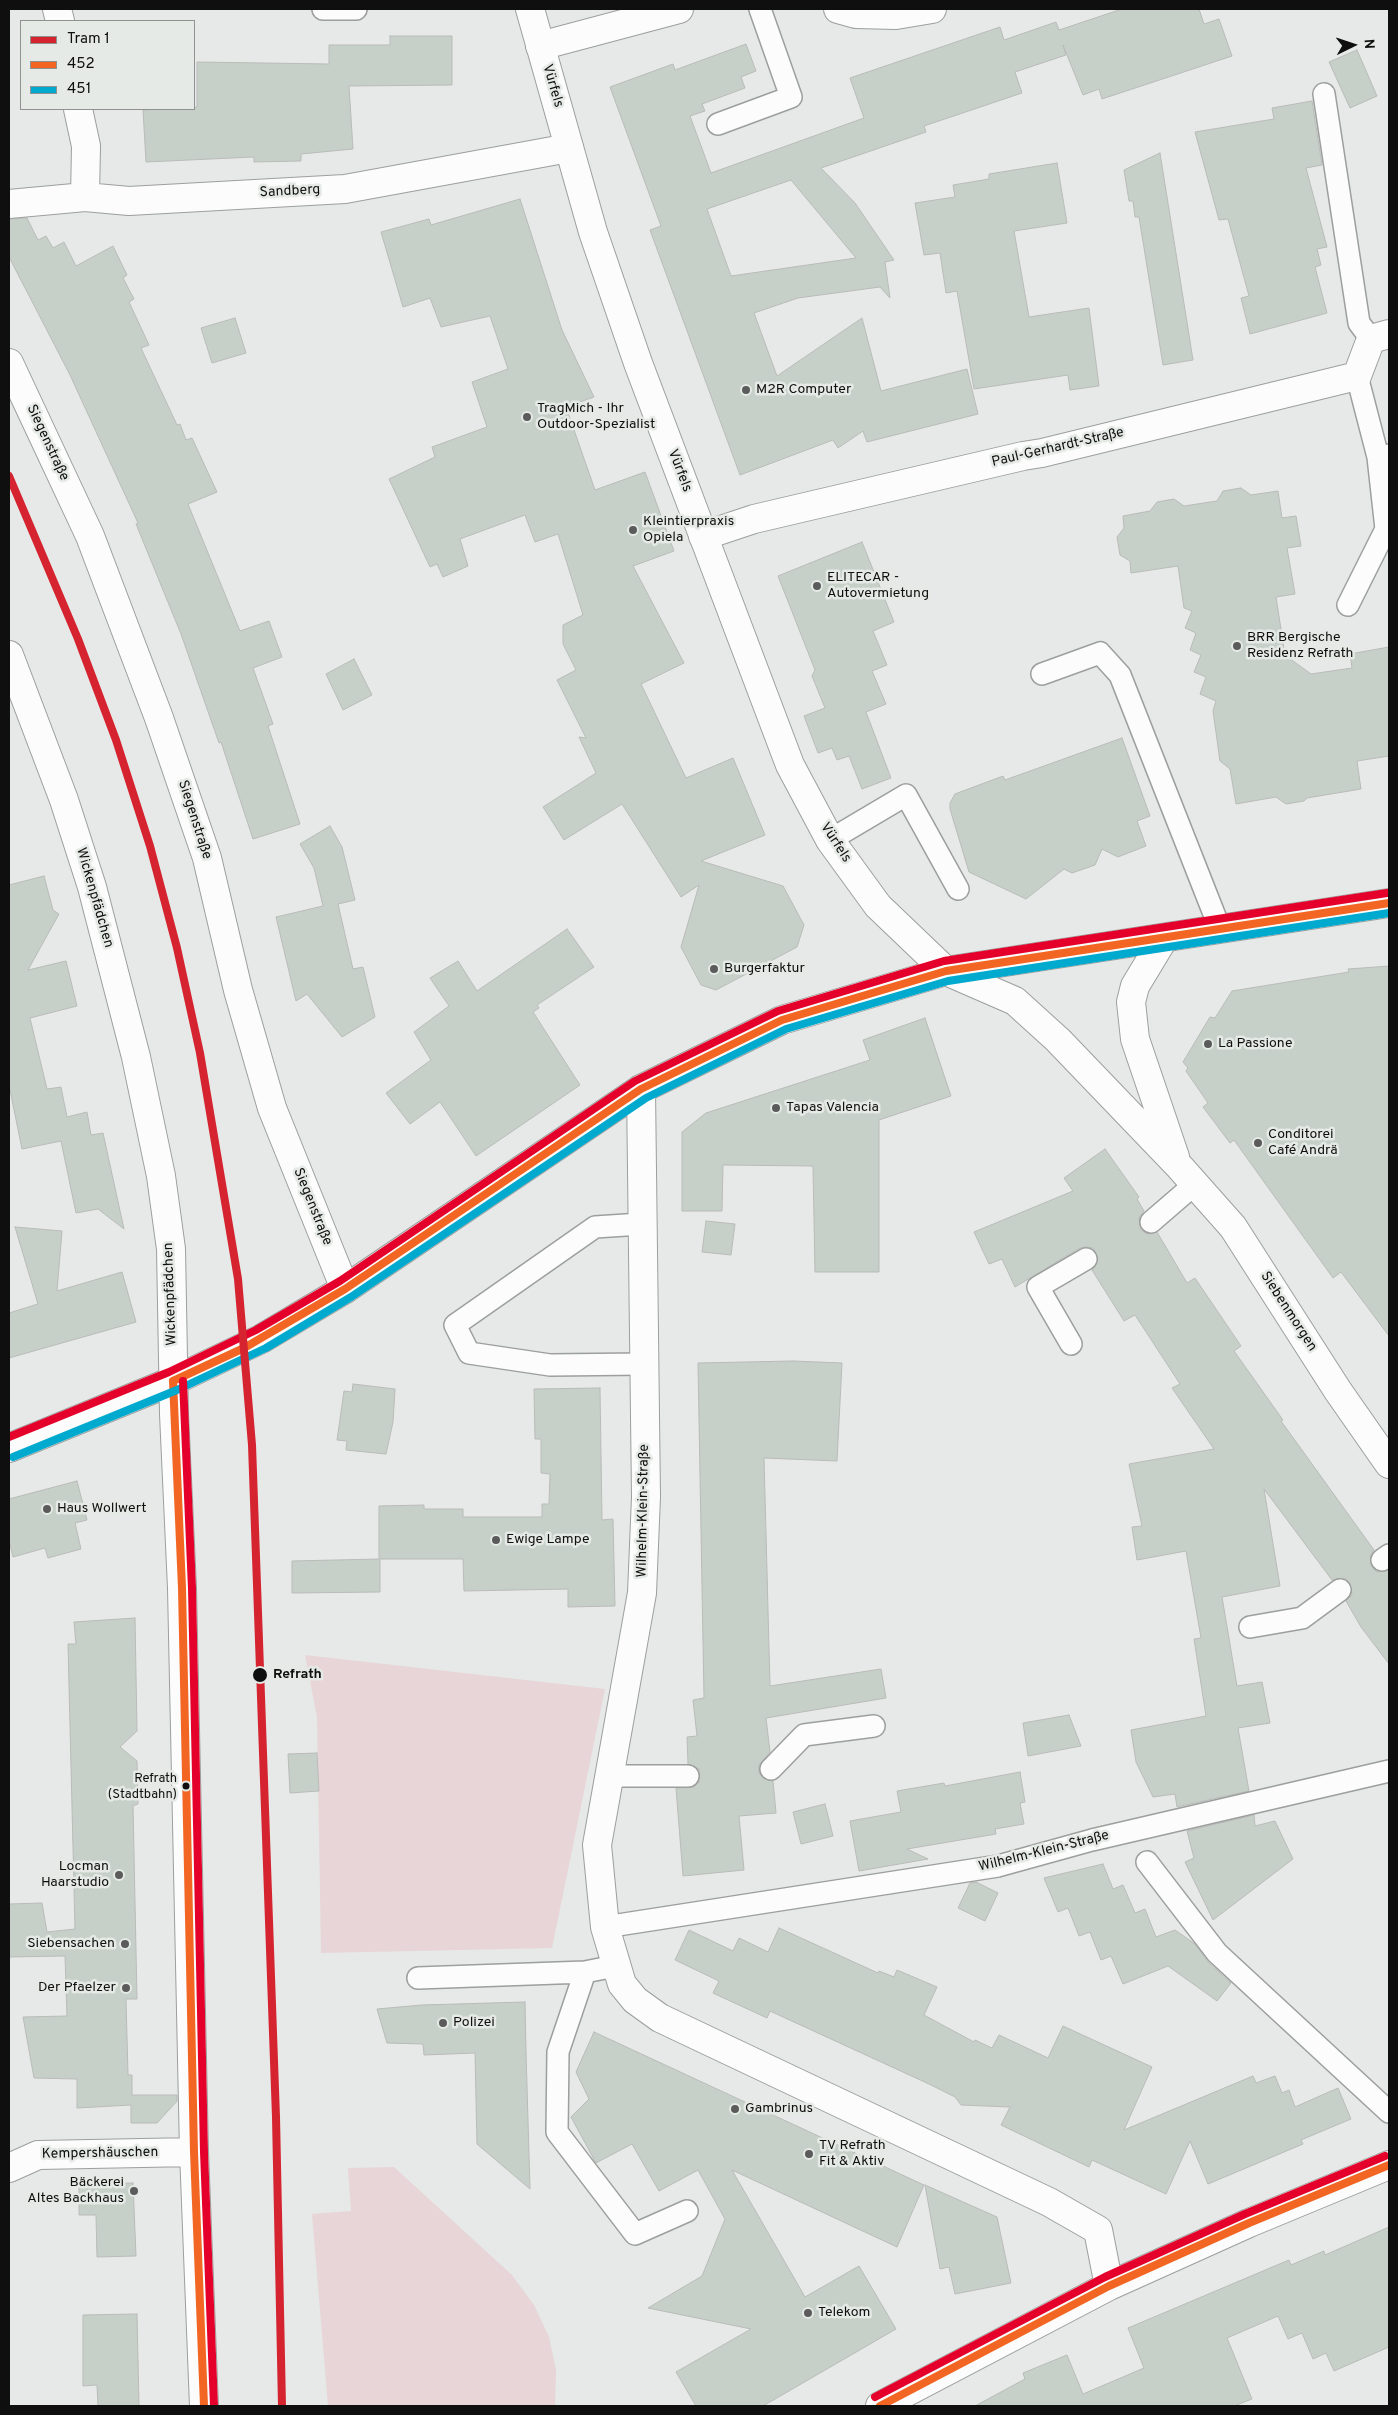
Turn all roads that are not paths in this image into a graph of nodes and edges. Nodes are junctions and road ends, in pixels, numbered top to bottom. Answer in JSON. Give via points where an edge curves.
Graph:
{"nodes":[{"id":1,"x":322,"y":9,"type":"edge"},
{"id":2,"x":356,"y":9,"type":"edge"},
{"id":3,"x":530,"y":9,"type":"edge"},
{"id":4,"x":680,"y":9,"type":"edge"},
{"id":5,"x":760,"y":9,"type":"edge"},
{"id":6,"x":838,"y":9,"type":"edge"},
{"id":7,"x":932,"y":9,"type":"edge"},
{"id":8,"x":540,"y":46,"type":"junction"},
{"id":9,"x":1324,"y":94,"type":"dead end"},
{"id":10,"x":78,"y":110,"type":"edge"},
{"id":11,"x":718,"y":124,"type":"dead end"},
{"id":12,"x":569,"y":148,"type":"junction"},
{"id":13,"x":86,"y":197,"type":"junction"},
{"id":14,"x":9,"y":204,"type":"edge"},
{"id":15,"x":1380,"y":336,"type":"edge"},
{"id":16,"x":9,"y":363,"type":"edge"},
{"id":17,"x":1357,"y":376,"type":"junction"},
{"id":18,"x":1384,"y":456,"type":"edge"},
{"id":19,"x":703,"y":536,"type":"junction"},
{"id":20,"x":1348,"y":605,"type":"dead end"},
{"id":21,"x":9,"y":655,"type":"edge"},
{"id":22,"x":1042,"y":674,"type":"dead end"},
{"id":23,"x":830,"y":840,"type":"junction"},
{"id":24,"x":958,"y":889,"type":"dead end"},
{"id":25,"x":1389,"y":903,"type":"edge"},
{"id":26,"x":1220,"y":929,"type":"junction"},
{"id":27,"x":1164,"y":938,"type":"junction"},
{"id":28,"x":946,"y":971,"type":"junction"},
{"id":29,"x":641,"y":1090,"type":"junction"},
{"id":30,"x":1187,"y":1175,"type":"junction"},
{"id":31,"x":1151,"y":1222,"type":"dead end"},
{"id":32,"x":641,"y":1224,"type":"junction"},
{"id":33,"x":1086,"y":1259,"type":"dead end"},
{"id":34,"x":345,"y":1289,"type":"junction"},
{"id":35,"x":1071,"y":1344,"type":"dead end"},
{"id":36,"x":644,"y":1364,"type":"junction"},
{"id":37,"x":173,"y":1381,"type":"junction"},
{"id":38,"x":9,"y":1448,"type":"edge"},
{"id":39,"x":1389,"y":1464,"type":"edge"},
{"id":40,"x":1340,"y":1590,"type":"dead end"},
{"id":41,"x":1250,"y":1628,"type":"dead end"},
{"id":42,"x":874,"y":1726,"type":"dead end"},
{"id":43,"x":771,"y":1769,"type":"dead end"},
{"id":44,"x":1389,"y":1771,"type":"edge"},
{"id":45,"x":611,"y":1776,"type":"junction"},
{"id":46,"x":688,"y":1776,"type":"dead end"},
{"id":47,"x":1147,"y":1862,"type":"dead end"},
{"id":48,"x":605,"y":1928,"type":"junction"},
{"id":49,"x":615,"y":1966,"type":"junction"},
{"id":50,"x":585,"y":1972,"type":"junction"},
{"id":51,"x":418,"y":1978,"type":"dead end"},
{"id":52,"x":1389,"y":2112,"type":"edge"},
{"id":53,"x":194,"y":2152,"type":"junction"},
{"id":54,"x":1389,"y":2165,"type":"edge"},
{"id":55,"x":9,"y":2168,"type":"edge"},
{"id":56,"x":687,"y":2211,"type":"dead end"},
{"id":57,"x":1109,"y":2286,"type":"junction"},
{"id":58,"x":204,"y":2406,"type":"edge"},
{"id":59,"x":880,"y":2406,"type":"edge"}],
"edges":[{"from":1,"to":2,"type":"lane"},
{"from":3,"to":8,"type":"street","name":"Vürfels"},
{"from":4,"to":8,"type":"street"},
{"from":5,"to":11,"type":"lane","via":[[791,97]]},
{"from":6,"to":7,"type":"street","via":[[856,14],[896,16]]},
{"from":8,"to":12,"type":"street","name":"Vürfels"},
{"from":9,"to":15,"type":"lane","via":[[1359,323]]},
{"from":10,"to":13,"type":"street","via":[[86,146]]},
{"from":12,"to":13,"type":"street","name":"Sandberg","via":[[345,189],[129,201]]},
{"from":12,"to":19,"type":"street","name":"Vürfels","via":[[593,232]]},
{"from":13,"to":14,"type":"street","name":"Sandberg"},
{"from":15,"to":17,"type":"street"},
{"from":16,"to":34,"type":"street","name":"Siegenstraße","via":[[90,536],[159,718],[207,858],[238,990],[272,1108]]},
{"from":17,"to":18,"type":"lane"},
{"from":17,"to":19,"type":"street","name":"Paul-Gerhardt-Straße","via":[[754,519]]},
{"from":18,"to":20,"type":"lane","via":[[1386,529]]},
{"from":19,"to":23,"type":"street","name":"Vürfels","via":[[790,765]]},
{"from":21,"to":37,"type":"street","name":"Wickenpfädchen","via":[[64,800],[92,887],[136,1058],[161,1176],[171,1249]]},
{"from":22,"to":26,"type":"lane","via":[[1100,653],[1120,675]]},
{"from":23,"to":24,"type":"lane","via":[[906,795]]},
{"from":23,"to":28,"type":"street","name":"Vürfels","via":[[878,906]]},
{"from":25,"to":26,"type":"street"},
{"from":26,"to":27,"type":"street"},
{"from":27,"to":28,"type":"street"},
{"from":27,"to":30,"type":"street","name":"Siebenmorgen","via":[[1135,986],[1131,1002],[1135,1039]]},
{"from":28,"to":29,"type":"street","via":[[782,1020]]},
{"from":28,"to":30,"type":"street","name":"Siebenmorgen","via":[[1015,1001],[1058,1040]]},
{"from":29,"to":32,"type":"street","name":"Wilhelm-Klein-Straße"},
{"from":29,"to":34,"type":"street"},
{"from":30,"to":31,"type":"lane"},
{"from":30,"to":39,"type":"street","name":"Siebenmorgen","via":[[1233,1227]]},
{"from":32,"to":36,"type":"street","name":"Wilhelm-Klein-Straße"},
{"from":32,"to":36,"type":"lane","via":[[595,1227],[455,1326],[469,1353],[550,1365]]},
{"from":33,"to":35,"type":"lane","via":[[1038,1287]]},
{"from":34,"to":37,"type":"street","via":[[244,1348]]},
{"from":36,"to":45,"type":"street","name":"Wilhelm-Klein-Straße","via":[[646,1498],[642,1593]]},
{"from":37,"to":38,"type":"street"},
{"from":37,"to":53,"type":"street","name":"Wickenpfädchen","via":[[182,1588]]},
{"from":40,"to":41,"type":"lane","via":[[1302,1618]]},
{"from":42,"to":43,"type":"lane","via":[[804,1735]]},
{"from":44,"to":48,"type":"lane","name":"Wilhelm-Klein-Straße","via":[[1092,1840],[998,1866]]},
{"from":45,"to":46,"type":"lane"},
{"from":45,"to":48,"type":"street","name":"Wilhelm-Klein-Straße","via":[[597,1845]]},
{"from":47,"to":52,"type":"lane","via":[[1217,1953]]},
{"from":48,"to":49,"type":"street","name":"Wilhelm-Klein-Straße"},
{"from":49,"to":50,"type":"lane"},
{"from":49,"to":57,"type":"street","name":"Wilhelm-Klein-Straße","via":[[622,1984],[635,2000],[660,2018],[1049,2202],[1098,2230]]},
{"from":50,"to":51,"type":"lane"},
{"from":50,"to":56,"type":"lane","via":[[558,2052],[557,2132],[635,2234]]},
{"from":53,"to":55,"type":"street","name":"Kempershäuschen","via":[[38,2155]]},
{"from":53,"to":58,"type":"street","name":"Wickenpfädchen"},
{"from":54,"to":57,"type":"street"},
{"from":57,"to":59,"type":"street"}]}
